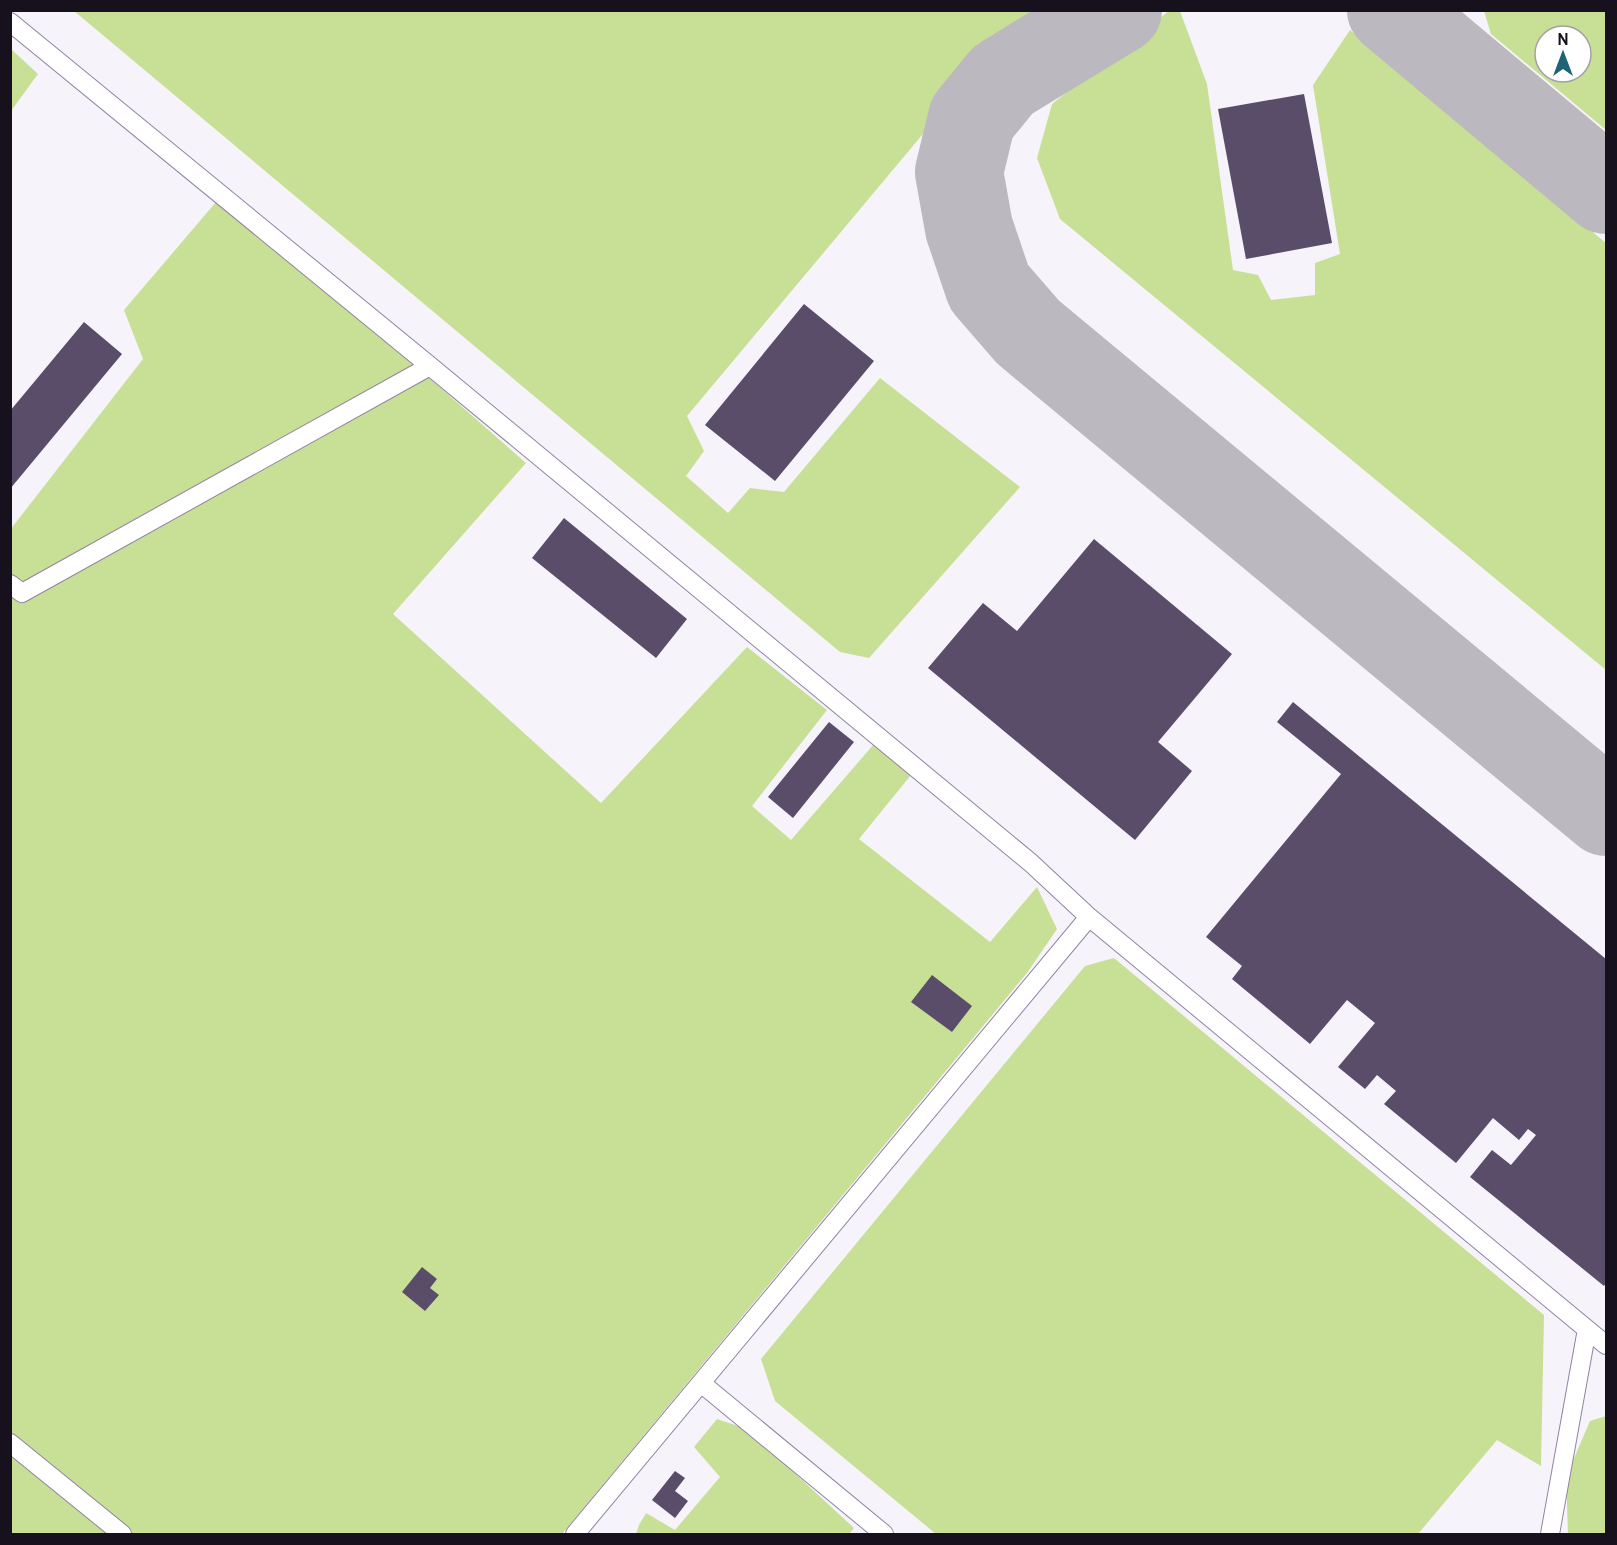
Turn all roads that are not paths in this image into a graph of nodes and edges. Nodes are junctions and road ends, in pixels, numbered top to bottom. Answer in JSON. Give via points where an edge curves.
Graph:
{"nodes":[{"id":1,"x":10,"y":22,"type":"edge"},
{"id":2,"x":430,"y":366,"type":"junction"},
{"id":3,"x":14,"y":592,"type":"edge"},
{"id":4,"x":1089,"y":917,"type":"junction"},
{"id":5,"x":1587,"y":1329,"type":"junction"},
{"id":6,"x":1606,"y":1345,"type":"edge"},
{"id":7,"x":701,"y":1383,"type":"junction"},
{"id":8,"x":10,"y":1443,"type":"edge"},
{"id":9,"x":122,"y":1534,"type":"edge"},
{"id":10,"x":575,"y":1534,"type":"edge"},
{"id":11,"x":884,"y":1534,"type":"edge"},
{"id":12,"x":1550,"y":1534,"type":"edge"}],
"edges":[{"from":1,"to":2,"type":"lane"},
{"from":2,"to":3,"type":"lane"},
{"from":2,"to":4,"type":"lane","via":[[1031,863]]},
{"from":4,"to":5,"type":"lane"},
{"from":4,"to":7,"type":"lane"},
{"from":5,"to":6,"type":"lane"},
{"from":5,"to":12,"type":"lane"},
{"from":7,"to":10,"type":"lane"},
{"from":7,"to":11,"type":"lane"},
{"from":8,"to":9,"type":"lane"}]}
